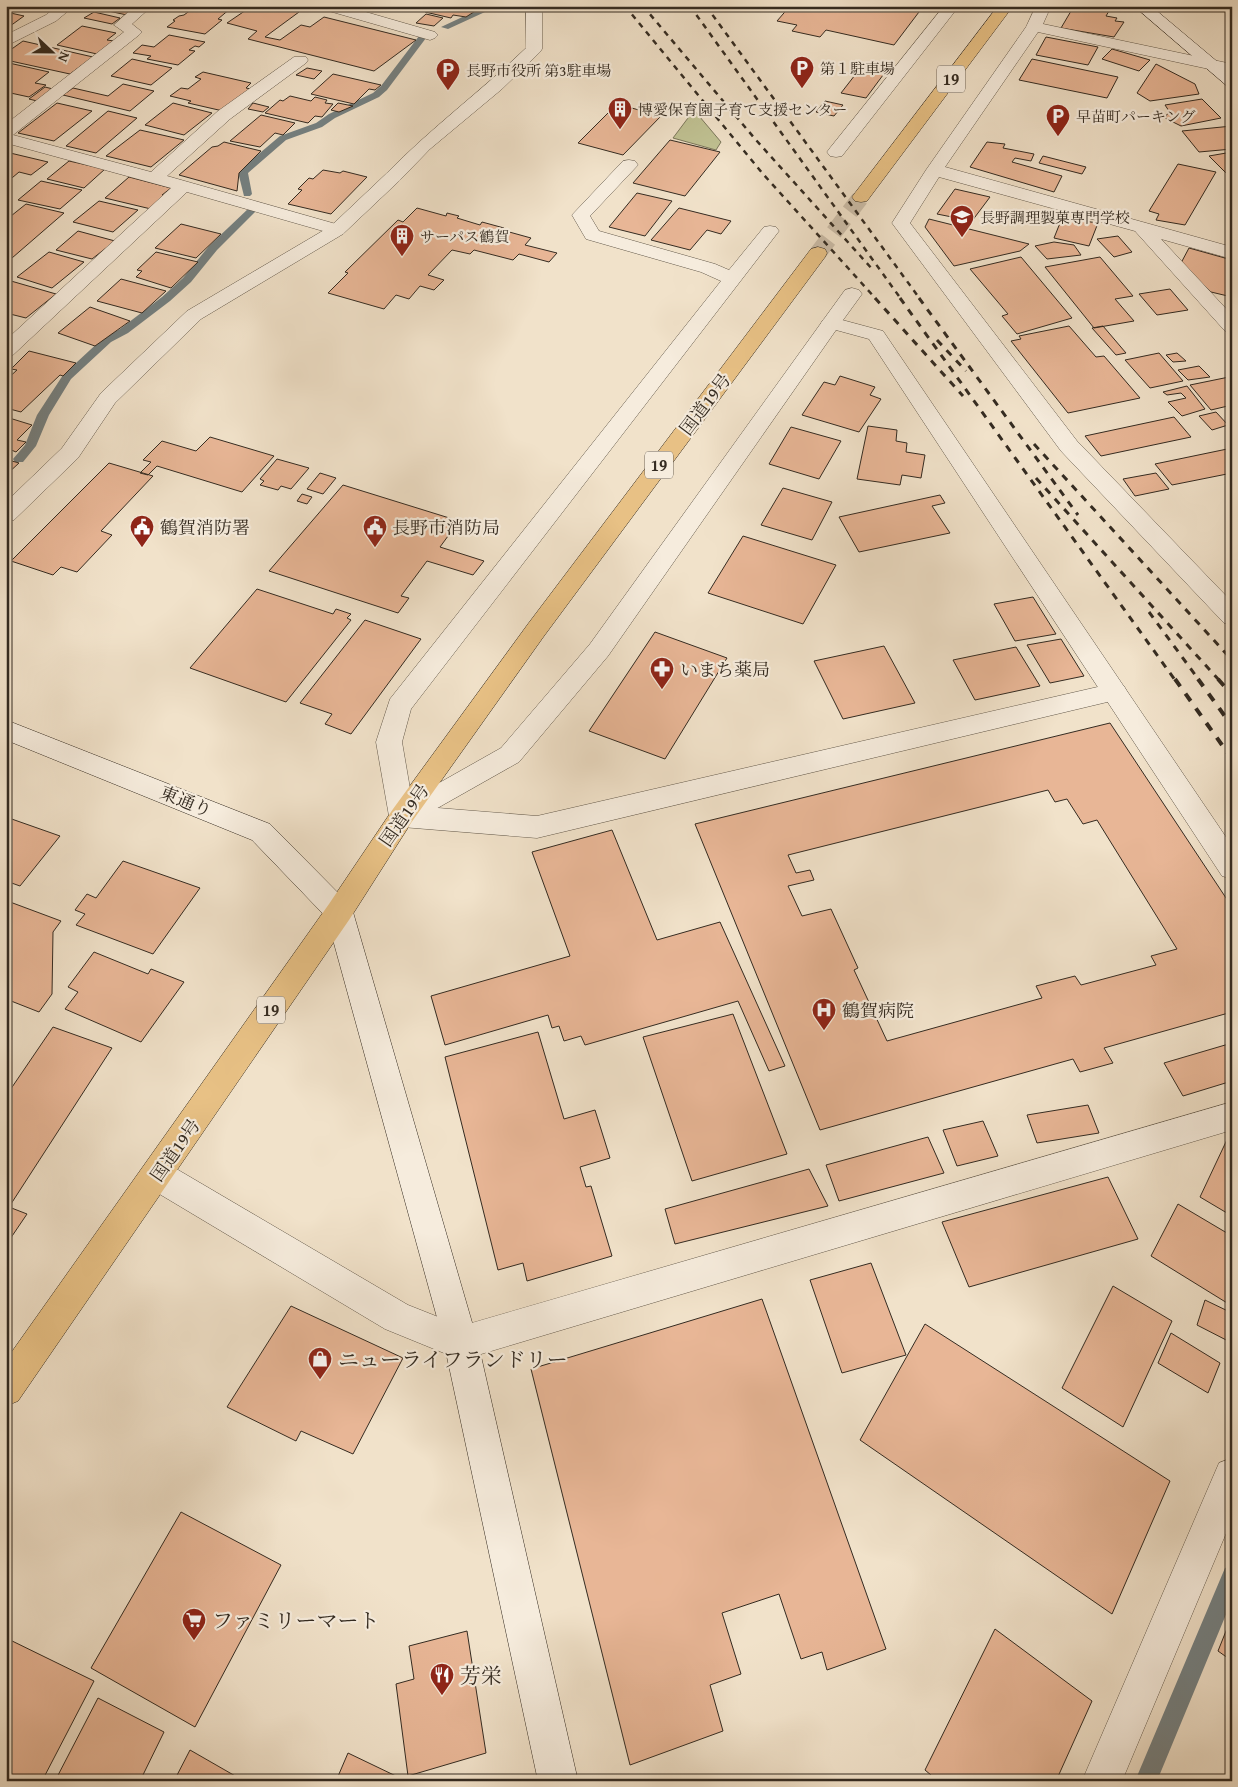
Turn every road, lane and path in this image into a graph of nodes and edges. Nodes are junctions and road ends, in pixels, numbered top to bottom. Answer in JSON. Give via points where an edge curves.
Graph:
{"nodes":[{"id":1,"x":67,"y":6,"type":"edge"},
{"id":2,"x":145,"y":6,"type":"edge"},
{"id":3,"x":327,"y":6,"type":"edge"},
{"id":4,"x":534,"y":6,"type":"edge"},
{"id":5,"x":952,"y":6,"type":"edge"},
{"id":6,"x":1006,"y":6,"type":"edge"},
{"id":7,"x":1044,"y":6,"type":"edge"},
{"id":8,"x":1141,"y":6,"type":"edge"},
{"id":9,"x":1034,"y":27,"type":"junction"},
{"id":10,"x":430,"y":35,"type":"dead end"},
{"id":11,"x":6,"y":41,"type":"edge"},
{"id":12,"x":300,"y":60,"type":"dead end"},
{"id":13,"x":1212,"y":64,"type":"junction"},
{"id":14,"x":1232,"y":68,"type":"edge"},
{"id":15,"x":1232,"y":82,"type":"edge"},
{"id":16,"x":6,"y":132,"type":"edge"},
{"id":17,"x":6,"y":138,"type":"edge"},
{"id":18,"x":836,"y":152,"type":"dead end"},
{"id":19,"x":629,"y":165,"type":"dead end"},
{"id":20,"x":935,"y":170,"type":"junction"},
{"id":21,"x":154,"y":178,"type":"junction"},
{"id":22,"x":184,"y":186,"type":"junction"},
{"id":23,"x":860,"y":197,"type":"tunnel mouth"},
{"id":24,"x":1142,"y":229,"type":"junction"},
{"id":25,"x":337,"y":230,"type":"junction"},
{"id":26,"x":770,"y":232,"type":"dead end"},
{"id":27,"x":818,"y":253,"type":"tunnel mouth"},
{"id":28,"x":1232,"y":253,"type":"edge"},
{"id":29,"x":733,"y":278,"type":"junction"},
{"id":30,"x":852,"y":294,"type":"dead end"},
{"id":31,"x":831,"y":323,"type":"junction"},
{"id":32,"x":1232,"y":327,"type":"edge"},
{"id":33,"x":6,"y":351,"type":"edge"},
{"id":34,"x":8,"y":513,"type":"edge"},
{"id":35,"x":1232,"y":617,"type":"edge"},
{"id":36,"x":1115,"y":692,"type":"junction"},
{"id":37,"x":6,"y":730,"type":"edge"},
{"id":38,"x":402,"y":816,"type":"junction"},
{"id":39,"x":1232,"y":868,"type":"edge"},
{"id":40,"x":339,"y":912,"type":"junction"},
{"id":41,"x":1232,"y":1116,"type":"edge"},
{"id":42,"x":157,"y":1175,"type":"junction"},
{"id":43,"x":461,"y":1343,"type":"junction"},
{"id":44,"x":6,"y":1389,"type":"edge"},
{"id":45,"x":1232,"y":1476,"type":"edge"},
{"id":46,"x":558,"y":1781,"type":"edge"},
{"id":47,"x":1102,"y":1781,"type":"edge"}],
"edges":[{"from":1,"to":11,"type":"street"},
{"from":2,"to":16,"type":"street","via":[[122,25],[134,32]]},
{"from":3,"to":10,"type":"street"},
{"from":4,"to":25,"type":"street","via":[[534,49],[496,86],[424,144]]},
{"from":5,"to":18,"type":"street"},
{"from":6,"to":23,"type":"highway","number":"19"},
{"from":7,"to":9,"type":"street"},
{"from":8,"to":13,"type":"street"},
{"from":9,"to":13,"type":"street"},
{"from":9,"to":20,"type":"street"},
{"from":12,"to":21,"type":"street","via":[[224,115]]},
{"from":13,"to":14,"type":"street"},
{"from":13,"to":15,"type":"street"},
{"from":17,"to":21,"type":"street"},
{"from":19,"to":29,"type":"street","via":[[581,215],[592,235]]},
{"from":20,"to":24,"type":"street"},
{"from":20,"to":35,"type":"street","via":[[901,223],[1069,446]]},
{"from":21,"to":22,"type":"street"},
{"from":22,"to":25,"type":"street"},
{"from":22,"to":33,"type":"street"},
{"from":24,"to":28,"type":"street"},
{"from":24,"to":32,"type":"street"},
{"from":25,"to":34,"type":"street","via":[[194,315],[108,398],[70,453]]},
{"from":26,"to":29,"type":"street"},
{"from":27,"to":38,"type":"highway","name":"国道19号","number":"19","via":[[536,630]]},
{"from":29,"to":38,"type":"street","via":[[398,706],[389,742]]},
{"from":30,"to":31,"type":"street"},
{"from":31,"to":36,"type":"street","via":[[876,335]]},
{"from":31,"to":38,"type":"street","via":[[599,650],[510,754]]},
{"from":36,"to":38,"type":"street","via":[[537,827]]},
{"from":36,"to":39,"type":"street"},
{"from":37,"to":40,"type":"street","name":"東通り","via":[[261,832]]},
{"from":38,"to":40,"type":"highway","name":"国道19号","number":"19"},
{"from":40,"to":42,"type":"highway","name":"国道19号","number":"19"},
{"from":40,"to":43,"type":"street"},
{"from":41,"to":43,"type":"street"},
{"from":42,"to":43,"type":"street","via":[[397,1317]]},
{"from":42,"to":44,"type":"highway","name":"国道19号","number":"19"},
{"from":43,"to":46,"type":"street"},
{"from":45,"to":47,"type":"street"}]}
